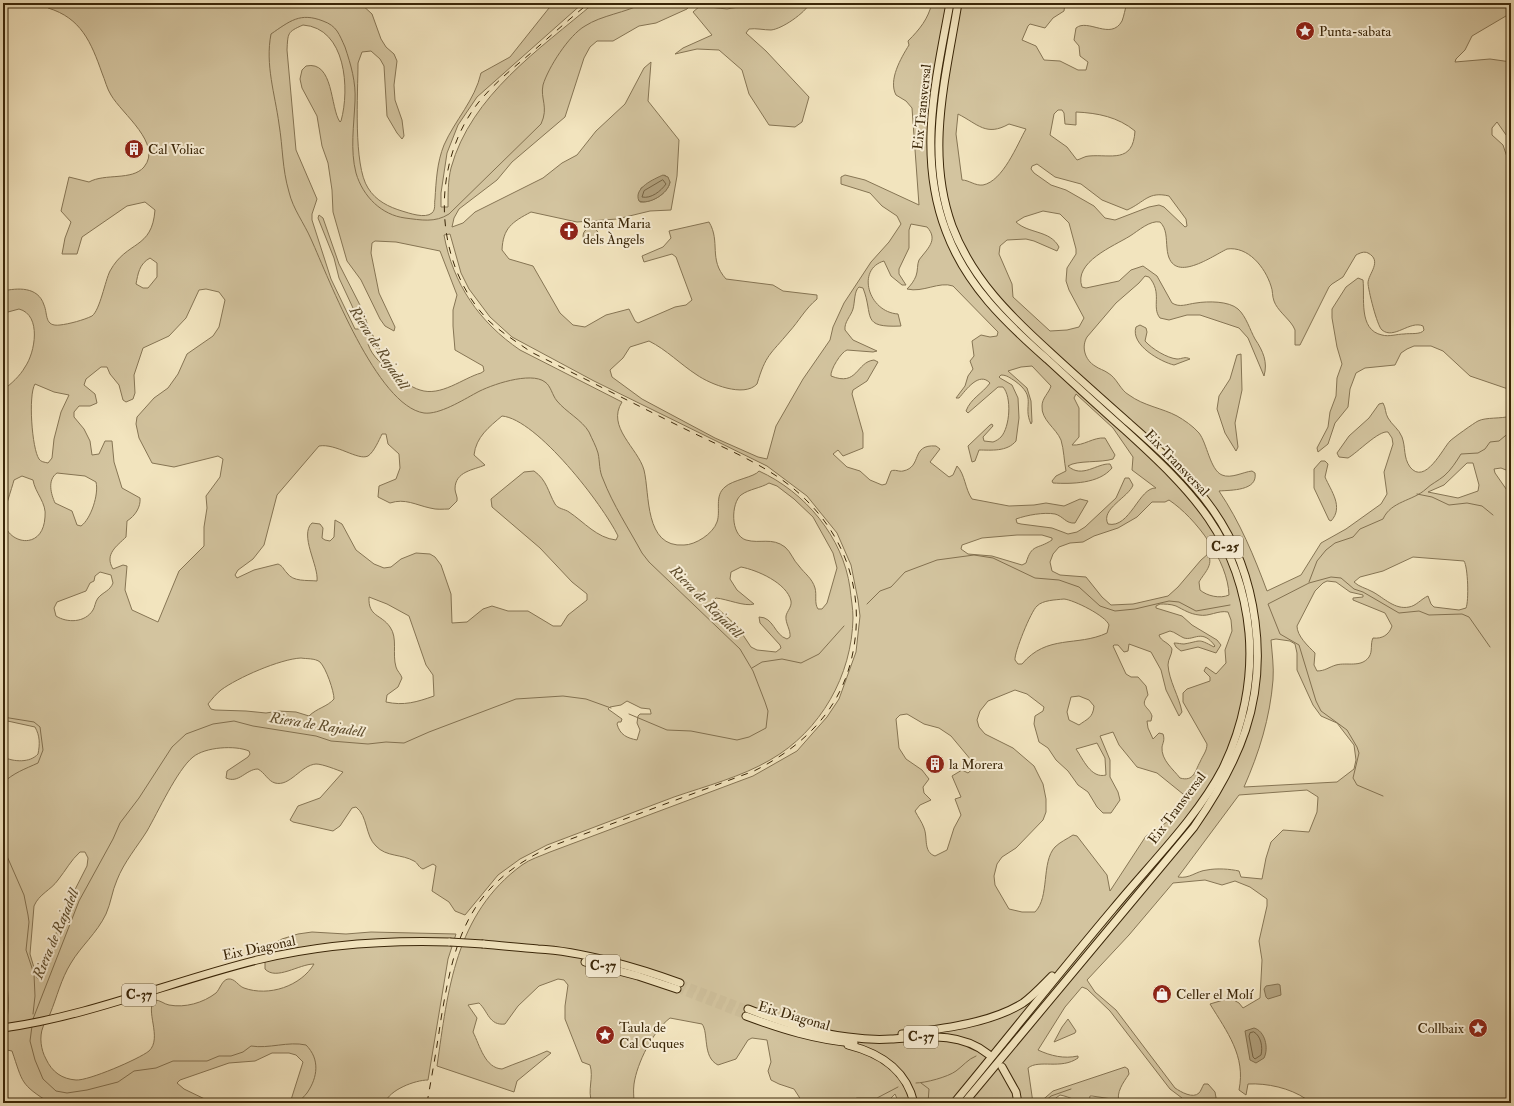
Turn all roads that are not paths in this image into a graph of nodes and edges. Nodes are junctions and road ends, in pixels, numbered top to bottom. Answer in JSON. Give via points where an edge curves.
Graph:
{"nodes":[{"id":1,"x":950,"y":3,"type":"edge"},
{"id":2,"x":958,"y":3,"type":"edge"},
{"id":3,"x":1067,"y":964,"type":"junction"},
{"id":4,"x":679,"y":986,"type":"tunnel mouth"},
{"id":5,"x":3,"y":1028,"type":"edge"},
{"id":6,"x":850,"y":1038,"type":"junction"},
{"id":7,"x":835,"y":1041,"type":"junction"},
{"id":8,"x":914,"y":1103,"type":"edge"},
{"id":9,"x":954,"y":1103,"type":"edge"},
{"id":10,"x":964,"y":1103,"type":"edge"},
{"id":11,"x":1014,"y":1103,"type":"edge"},
{"id":12,"x":1018,"y":1103,"type":"edge"}],
"edges":[{"from":1,"to":3,"type":"highway","name":"Eix Transversal","number":"C-25","via":[[932,104],[929,154],[937,203],[955,252],[975,286],[1002,318],[1173,474],[1194,497],[1216,529],[1230,557],[1248,622],[1250,660],[1246,696],[1237,732],[1222,769],[1187,821]]},
{"from":2,"to":10,"type":"highway","name":"Eix Transversal","number":"C-25","via":[[940,107],[938,150],[944,197],[959,242],[981,281],[1007,312],[1179,469],[1207,501],[1228,535],[1243,570],[1253,605],[1258,651],[1255,690],[1247,728],[1234,763],[1216,796],[1194,827]]},
{"from":3,"to":6,"type":"highway","via":[[1023,1003],[987,1018],[936,1030]]},
{"from":3,"to":9,"type":"highway","name":"Eix Transversal","number":"C-25"},
{"from":4,"to":5,"type":"highway","name":"Eix Diagonal","number":"C-37","bridge":true,"via":[[528,949],[450,942],[362,944],[274,956],[209,973],[95,1009]]},
{"from":6,"to":7,"type":"highway","name":"Eix Diagonal","number":"C-37","via":[[800,1028],[747,1012],[793,1032]]},
{"from":6,"to":7,"type":"highway","number":"C-37","via":[[956,1038],[976,1046],[987,1056],[968,1047],[946,1042]]},
{"from":7,"to":8,"type":"highway","number":"C-37","via":[[866,1049],[888,1061],[906,1083]]},
{"from":11,"to":12,"type":"highway","via":[[1001,1069],[1016,1092]]}]}
